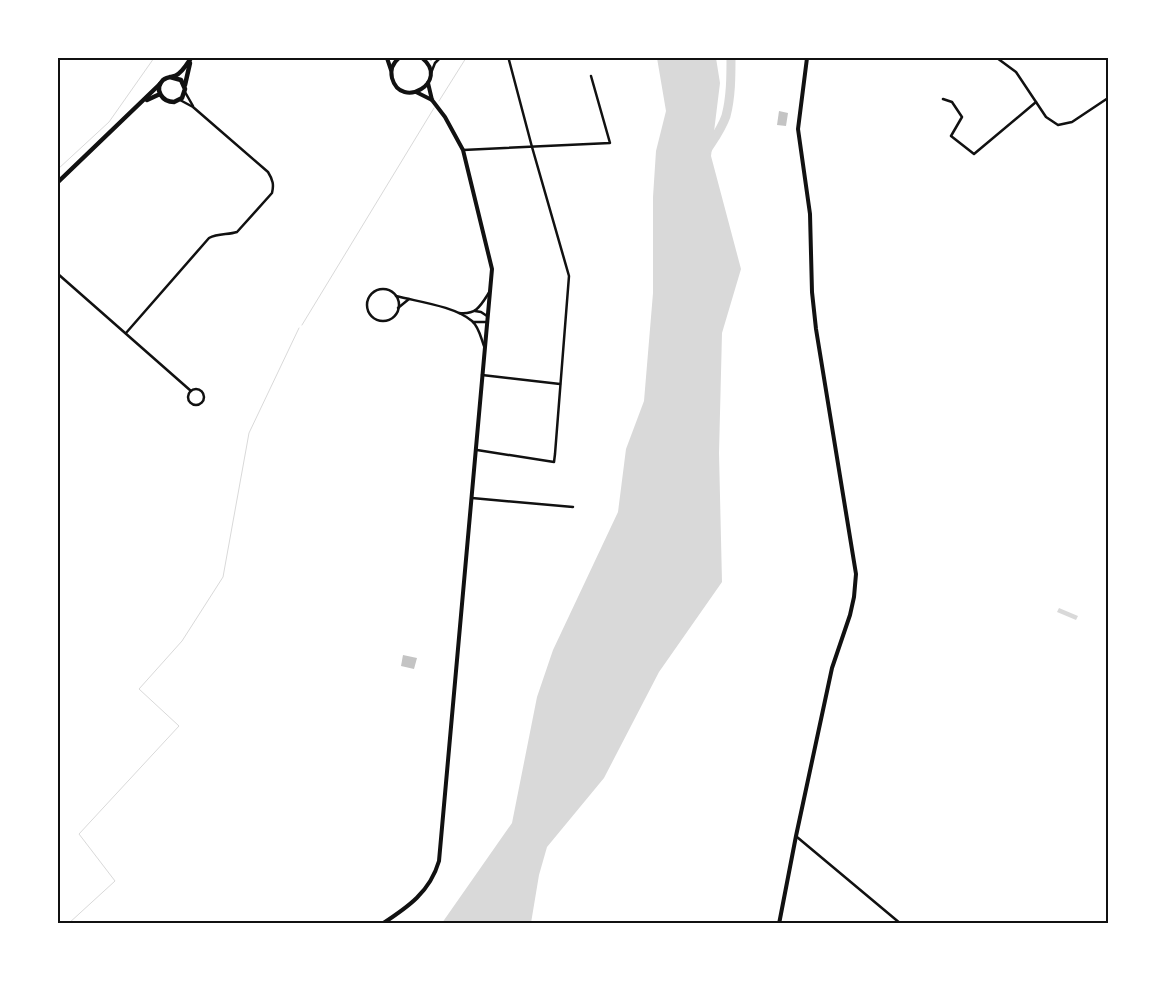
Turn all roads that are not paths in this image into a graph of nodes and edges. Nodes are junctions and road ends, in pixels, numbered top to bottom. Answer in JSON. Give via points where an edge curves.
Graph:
{"nodes":[{"id":1,"x":192,"y":58,"type":"edge"},
{"id":2,"x":388,"y":58,"type":"edge"},
{"id":3,"x":399,"y":58,"type":"edge"},
{"id":4,"x":424,"y":58,"type":"edge"},
{"id":5,"x":434,"y":58,"type":"edge"},
{"id":6,"x":440,"y":58,"type":"edge"},
{"id":7,"x":807,"y":58,"type":"edge"},
{"id":8,"x":997,"y":58,"type":"edge"},
{"id":9,"x":509,"y":60,"type":"dead end"},
{"id":10,"x":391,"y":71,"type":"junction"},
{"id":11,"x":431,"y":74,"type":"junction"},
{"id":12,"x":591,"y":76,"type":"dead end"},
{"id":13,"x":170,"y":77,"type":"junction"},
{"id":14,"x":160,"y":84,"type":"junction"},
{"id":15,"x":428,"y":84,"type":"junction"},
{"id":16,"x":185,"y":89,"type":"junction"},
{"id":17,"x":416,"y":92,"type":"junction"},
{"id":18,"x":160,"y":94,"type":"junction"},
{"id":19,"x":1108,"y":98,"type":"edge"},
{"id":20,"x":180,"y":100,"type":"junction"},
{"id":21,"x":432,"y":100,"type":"junction"},
{"id":22,"x":943,"y":100,"type":"dead end"},
{"id":23,"x":1036,"y":102,"type":"junction"},
{"id":24,"x":193,"y":107,"type":"junction"},
{"id":25,"x":135,"y":108,"type":"junction"},
{"id":26,"x":532,"y":147,"type":"junction"},
{"id":27,"x":463,"y":150,"type":"junction"},
{"id":28,"x":58,"y":182,"type":"edge"},
{"id":29,"x":58,"y":274,"type":"edge"},
{"id":30,"x":490,"y":290,"type":"junction"},
{"id":31,"x":396,"y":296,"type":"junction"},
{"id":32,"x":408,"y":300,"type":"junction"},
{"id":33,"x":398,"y":308,"type":"junction"},
{"id":34,"x":474,"y":311,"type":"junction"},
{"id":35,"x":457,"y":313,"type":"junction"},
{"id":36,"x":488,"y":319,"type":"junction"},
{"id":37,"x":473,"y":322,"type":"junction"},
{"id":38,"x":126,"y":333,"type":"junction"},
{"id":39,"x":485,"y":347,"type":"junction"},
{"id":40,"x":482,"y":375,"type":"junction"},
{"id":41,"x":561,"y":384,"type":"junction"},
{"id":42,"x":191,"y":391,"type":"junction"},
{"id":43,"x":476,"y":450,"type":"junction"},
{"id":44,"x":472,"y":498,"type":"junction"},
{"id":45,"x":573,"y":507,"type":"dead end"},
{"id":46,"x":796,"y":836,"type":"junction"},
{"id":47,"x":382,"y":924,"type":"edge"},
{"id":48,"x":779,"y":924,"type":"edge"},
{"id":49,"x":901,"y":924,"type":"edge"}],
"edges":[{"from":1,"to":13,"type":"main road","via":[[180,73]]},
{"from":1,"to":16,"type":"main road"},
{"from":2,"to":10,"type":"street"},
{"from":3,"to":10,"type":"street"},
{"from":4,"to":5,"type":"street"},
{"from":4,"to":11,"type":"street"},
{"from":6,"to":11,"type":"street"},
{"from":7,"to":46,"type":"street","via":[[798,129],[810,214],[812,301],[856,574],[854,597],[832,668]]},
{"from":8,"to":23,"type":"street","via":[[1016,72]]},
{"from":9,"to":26,"type":"street"},
{"from":10,"to":17,"type":"street","via":[[398,88],[403,92]]},
{"from":11,"to":15,"type":"street"},
{"from":12,"to":26,"type":"street","via":[[610,143]]},
{"from":13,"to":14,"type":"main road"},
{"from":13,"to":16,"type":"main road","via":[[181,80]]},
{"from":14,"to":18,"type":"main road"},
{"from":14,"to":25,"type":"main road"},
{"from":15,"to":17,"type":"street"},
{"from":15,"to":21,"type":"street"},
{"from":16,"to":20,"type":"main road"},
{"from":16,"to":24,"type":"street"},
{"from":17,"to":21,"type":"street"},
{"from":18,"to":20,"type":"main road","via":[[168,102]]},
{"from":18,"to":25,"type":"main road"},
{"from":19,"to":23,"type":"street","via":[[1077,119],[1060,126],[1048,119]]},
{"from":20,"to":24,"type":"street"},
{"from":21,"to":27,"type":"street"},
{"from":22,"to":23,"type":"street","via":[[952,102],[962,117],[951,136],[974,154]]},
{"from":24,"to":38,"type":"street","via":[[268,172],[274,187],[237,232],[209,238]]},
{"from":25,"to":28,"type":"main road"},
{"from":26,"to":27,"type":"street"},
{"from":26,"to":41,"type":"street","via":[[568,276]]},
{"from":27,"to":30,"type":"street","via":[[492,269]]},
{"from":29,"to":38,"type":"street"},
{"from":30,"to":34,"type":"street"},
{"from":30,"to":36,"type":"street"},
{"from":31,"to":32,"type":"street"},
{"from":31,"to":33,"type":"street"},
{"from":31,"to":33,"type":"street","via":[[388,290],[378,290],[370,295],[367,307],[372,316],[383,321],[392,317]]},
{"from":32,"to":33,"type":"street"},
{"from":32,"to":35,"type":"street"},
{"from":34,"to":35,"type":"street"},
{"from":34,"to":36,"type":"street","via":[[481,312]]},
{"from":35,"to":37,"type":"street"},
{"from":36,"to":37,"type":"street"},
{"from":36,"to":39,"type":"street"},
{"from":37,"to":39,"type":"street"},
{"from":38,"to":42,"type":"street"},
{"from":39,"to":40,"type":"street"},
{"from":40,"to":41,"type":"street"},
{"from":40,"to":43,"type":"street"},
{"from":41,"to":43,"type":"street","via":[[554,462]]},
{"from":42,"to":42,"type":"street","via":[[188,395],[190,402],[201,402],[202,392]]},
{"from":43,"to":44,"type":"street"},
{"from":44,"to":45,"type":"street"},
{"from":44,"to":47,"type":"street","via":[[439,861],[433,878],[414,903]]},
{"from":46,"to":48,"type":"street"},
{"from":46,"to":49,"type":"street"}]}
